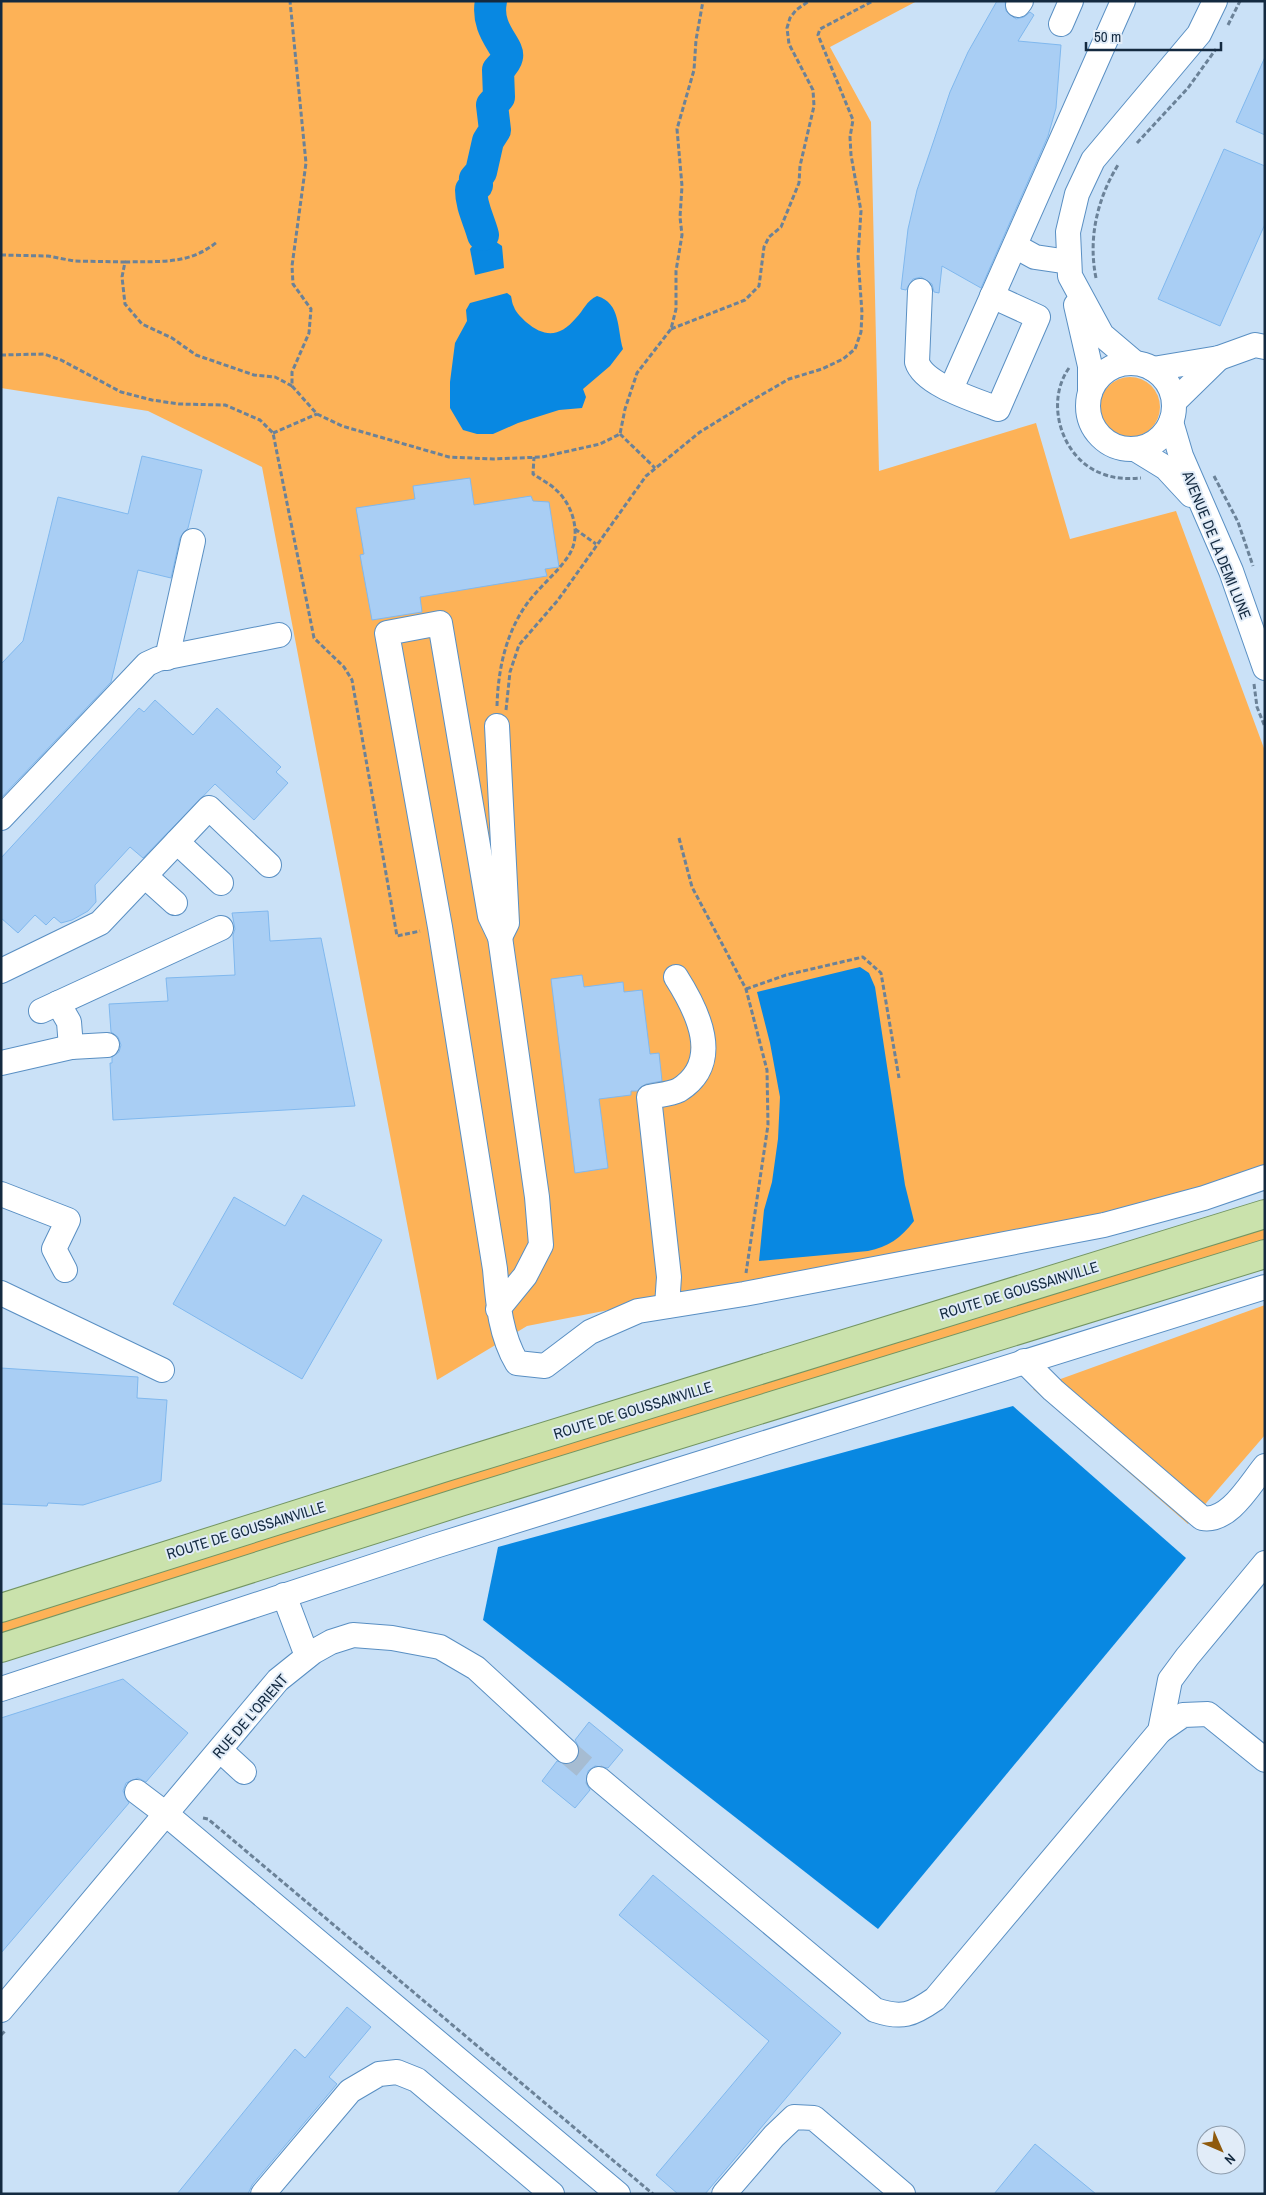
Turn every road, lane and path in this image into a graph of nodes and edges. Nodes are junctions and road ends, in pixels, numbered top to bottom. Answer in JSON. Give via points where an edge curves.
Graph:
{"nodes":[{"id":1,"x":290,"y":1,"type":"edge"},
{"id":2,"x":703,"y":1,"type":"edge"},
{"id":3,"x":809,"y":1,"type":"edge"},
{"id":4,"x":873,"y":1,"type":"edge"},
{"id":5,"x":1071,"y":1,"type":"edge"},
{"id":6,"x":1123,"y":1,"type":"edge"},
{"id":7,"x":1215,"y":1,"type":"edge"},
{"id":8,"x":1240,"y":1,"type":"edge"},
{"id":9,"x":1061,"y":24,"type":"dead end"},
{"id":10,"x":1227,"y":28,"type":"dead end"},
{"id":11,"x":1219,"y":43,"type":"dead end"},
{"id":12,"x":1132,"y":148,"type":"dead end"},
{"id":13,"x":1120,"y":162,"type":"dead end"},
{"id":14,"x":217,"y":242,"type":"dead end"},
{"id":15,"x":1015,"y":246,"type":"junction"},
{"id":16,"x":1,"y":255,"type":"edge"},
{"id":17,"x":125,"y":262,"type":"junction"},
{"id":18,"x":1070,"y":269,"type":"junction"},
{"id":19,"x":1097,"y":284,"type":"dead end"},
{"id":20,"x":920,"y":291,"type":"dead end"},
{"id":21,"x":992,"y":296,"type":"junction"},
{"id":22,"x":671,"y":329,"type":"junction"},
{"id":23,"x":1265,"y":347,"type":"edge"},
{"id":24,"x":1,"y":355,"type":"edge"},
{"id":25,"x":1219,"y":358,"type":"junction"},
{"id":26,"x":1144,"y":366,"type":"junction"},
{"id":27,"x":292,"y":386,"type":"junction"},
{"id":28,"x":951,"y":389,"type":"junction"},
{"id":29,"x":1090,"y":392,"type":"junction"},
{"id":30,"x":1172,"y":412,"type":"junction"},
{"id":31,"x":317,"y":414,"type":"junction"},
{"id":32,"x":272,"y":433,"type":"junction"},
{"id":33,"x":620,"y":434,"type":"junction"},
{"id":34,"x":1135,"y":449,"type":"junction"},
{"id":35,"x":534,"y":457,"type":"junction"},
{"id":36,"x":655,"y":468,"type":"junction"},
{"id":37,"x":1211,"y":471,"type":"dead end"},
{"id":38,"x":1204,"y":508,"type":"junction"},
{"id":39,"x":575,"y":528,"type":"junction"},
{"id":40,"x":193,"y":541,"type":"dead end"},
{"id":41,"x":596,"y":544,"type":"junction"},
{"id":42,"x":1255,"y":572,"type":"dead end"},
{"id":43,"x":279,"y":635,"type":"dead end"},
{"id":44,"x":166,"y":658,"type":"junction"},
{"id":45,"x":1265,"y":668,"type":"edge"},
{"id":46,"x":502,"y":720,"type":"junction"},
{"id":47,"x":1,"y":818,"type":"edge"},
{"id":48,"x":679,"y":838,"type":"dead end"},
{"id":49,"x":177,"y":842,"type":"junction"},
{"id":50,"x":269,"y":865,"type":"dead end"},
{"id":51,"x":145,"y":876,"type":"junction"},
{"id":52,"x":221,"y":883,"type":"dead end"},
{"id":53,"x":175,"y":904,"type":"dead end"},
{"id":54,"x":221,"y":928,"type":"dead end"},
{"id":55,"x":397,"y":936,"type":"dead end"},
{"id":56,"x":500,"y":937,"type":"junction"},
{"id":57,"x":1,"y":970,"type":"edge"},
{"id":58,"x":676,"y":977,"type":"dead end"},
{"id":59,"x":746,"y":989,"type":"junction"},
{"id":60,"x":107,"y":1045,"type":"dead end"},
{"id":61,"x":71,"y":1047,"type":"junction"},
{"id":62,"x":1,"y":1063,"type":"edge"},
{"id":63,"x":898,"y":1078,"type":"dead end"},
{"id":64,"x":1265,"y":1177,"type":"edge"},
{"id":65,"x":1,"y":1194,"type":"edge"},
{"id":66,"x":1265,"y":1214,"type":"edge"},
{"id":67,"x":1265,"y":1254,"type":"edge"},
{"id":68,"x":65,"y":1270,"type":"dead end"},
{"id":69,"x":1265,"y":1287,"type":"edge"},
{"id":70,"x":1,"y":1293,"type":"edge"},
{"id":71,"x":744,"y":1294,"type":"junction"},
{"id":72,"x":667,"y":1306,"type":"junction"},
{"id":73,"x":498,"y":1309,"type":"junction"},
{"id":74,"x":1024,"y":1362,"type":"junction"},
{"id":75,"x":162,"y":1370,"type":"dead end"},
{"id":76,"x":1265,"y":1466,"type":"edge"},
{"id":77,"x":1265,"y":1563,"type":"edge"},
{"id":78,"x":284,"y":1596,"type":"junction"},
{"id":79,"x":1,"y":1608,"type":"edge"},
{"id":80,"x":1,"y":1648,"type":"edge"},
{"id":81,"x":307,"y":1656,"type":"junction"},
{"id":82,"x":1,"y":1689,"type":"edge"},
{"id":83,"x":1160,"y":1731,"type":"junction"},
{"id":84,"x":220,"y":1750,"type":"junction"},
{"id":85,"x":566,"y":1751,"type":"tunnel mouth"},
{"id":86,"x":1265,"y":1760,"type":"edge"},
{"id":87,"x":244,"y":1772,"type":"dead end"},
{"id":88,"x":599,"y":1779,"type":"tunnel mouth"},
{"id":89,"x":137,"y":1792,"type":"dead end"},
{"id":90,"x":173,"y":1820,"type":"junction"},
{"id":91,"x":5,"y":2018,"type":"edge"},
{"id":92,"x":1,"y":2036,"type":"edge"},
{"id":93,"x":263,"y":2194,"type":"edge"},
{"id":94,"x":552,"y":2194,"type":"edge"},
{"id":95,"x":618,"y":2194,"type":"edge"},
{"id":96,"x":653,"y":2194,"type":"edge"},
{"id":97,"x":724,"y":2194,"type":"edge"},
{"id":98,"x":903,"y":2194,"type":"edge"}],
"edges":[{"from":1,"to":27,"type":"path","via":[[306,163],[292,266],[293,284],[312,309],[309,333],[292,372]]},
{"from":2,"to":22,"type":"path","via":[[694,70],[677,129],[682,235],[676,271],[676,309]]},
{"from":3,"to":22,"type":"path","via":[[796,10],[787,28],[789,44],[813,90],[814,106],[799,183],[781,227],[764,247],[759,286],[745,300]]},
{"from":4,"to":36,"type":"path","via":[[820,29],[818,35],[853,120],[851,155],[861,211],[858,257],[861,322],[855,349],[843,359],[789,379],[751,401],[700,432]]},
{"from":5,"to":9,"type":"street"},
{"from":6,"to":15,"type":"street"},
{"from":7,"to":18,"type":"street","via":[[1199,34],[1182,57],[1093,160],[1076,194],[1068,232]]},
{"from":8,"to":10,"type":"path"},
{"from":11,"to":12,"type":"path","via":[[1188,88]]},
{"from":13,"to":19,"type":"path","via":[[1105,186],[1093,233],[1092,260]]},
{"from":14,"to":17,"type":"path","via":[[204,253],[184,260]]},
{"from":15,"to":18,"type":"street"},
{"from":15,"to":21,"type":"street"},
{"from":16,"to":17,"type":"path"},
{"from":17,"to":27,"type":"path","via":[[122,277],[125,304],[142,324],[172,338],[196,355],[254,376],[275,377]]},
{"from":18,"to":26,"type":"street","via":[[1102,335]]},
{"from":18,"to":29,"type":"street","via":[[1090,366]]},
{"from":20,"to":28,"type":"street","via":[[916,362],[926,375]]},
{"from":21,"to":28,"type":"street"},
{"from":21,"to":28,"type":"street","via":[[1038,316],[998,409]]},
{"from":22,"to":33,"type":"path","via":[[637,373]]},
{"from":23,"to":25,"type":"street","via":[[1256,345]]},
{"from":24,"to":32,"type":"path","via":[[44,354],[121,392],[152,400],[225,405],[260,420]]},
{"from":25,"to":26,"type":"street"},
{"from":25,"to":30,"type":"street"},
{"from":26,"to":29,"type":"street","via":[[1121,364],[1107,369],[1096,379]]},
{"from":26,"to":30,"type":"street","via":[[1163,377],[1171,389]]},
{"from":27,"to":31,"type":"path"},
{"from":29,"to":34,"type":"street","via":[[1087,406],[1097,433],[1107,443]]},
{"from":30,"to":34,"type":"street","via":[[1157,440]]},
{"from":30,"to":38,"type":"street","name":"AVENUE DE LA DEMI LUNE","via":[[1181,456]]},
{"from":31,"to":32,"type":"path"},
{"from":31,"to":35,"type":"path","via":[[342,426],[449,457]]},
{"from":32,"to":55,"type":"path","via":[[314,638],[344,667],[352,680]]},
{"from":33,"to":35,"type":"path","via":[[600,444]]},
{"from":33,"to":36,"type":"path"},
{"from":34,"to":38,"type":"street","via":[[1166,468]]},
{"from":35,"to":39,"type":"path","via":[[533,474],[556,490],[569,509]]},
{"from":36,"to":41,"type":"path"},
{"from":37,"to":42,"type":"path","via":[[1238,522]]},
{"from":38,"to":45,"type":"street","name":"AVENUE DE LA DEMI LUNE","via":[[1231,571]]},
{"from":39,"to":41,"type":"path"},
{"from":39,"to":46,"type":"path","via":[[575,542],[569,556],[524,608],[511,633],[498,684]]},
{"from":40,"to":44,"type":"street"},
{"from":41,"to":46,"type":"path","via":[[558,600],[519,645],[510,672]]},
{"from":43,"to":44,"type":"street"},
{"from":44,"to":47,"type":"street","via":[[147,664]]},
{"from":46,"to":56,"type":"street","via":[[508,923]]},
{"from":48,"to":59,"type":"path","via":[[692,887]]},
{"from":49,"to":50,"type":"street","via":[[210,808]]},
{"from":49,"to":51,"type":"street"},
{"from":49,"to":52,"type":"street"},
{"from":51,"to":53,"type":"street"},
{"from":51,"to":57,"type":"street","via":[[100,923]]},
{"from":54,"to":61,"type":"street","via":[[49,1007],[68,1022]]},
{"from":56,"to":73,"type":"street","via":[[541,1245],[525,1276]]},
{"from":56,"to":73,"type":"street","via":[[490,916],[440,623],[387,633],[441,936],[493,1259]]},
{"from":58,"to":72,"type":"street","via":[[692,1003],[703,1033],[702,1058],[697,1073],[678,1090],[649,1097],[669,1277]]},
{"from":59,"to":63,"type":"path","via":[[786,975],[863,957],[881,974]]},
{"from":59,"to":71,"type":"path","via":[[767,1070],[768,1125]]},
{"from":60,"to":61,"type":"street"},
{"from":61,"to":62,"type":"street"},
{"from":64,"to":71,"type":"street","via":[[1104,1226]]},
{"from":65,"to":68,"type":"street","via":[[68,1220],[54,1250]]},
{"from":66,"to":79,"type":"main road","name":"ROUTE DE GOUSSAINVILLE"},
{"from":67,"to":80,"type":"main road"},
{"from":69,"to":74,"type":"street"},
{"from":70,"to":75,"type":"street"},
{"from":71,"to":72,"type":"street"},
{"from":72,"to":73,"type":"street","via":[[638,1311],[590,1332],[545,1366],[518,1363],[506,1344]]},
{"from":74,"to":76,"type":"street","via":[[1202,1518],[1216,1518],[1227,1511]]},
{"from":74,"to":78,"type":"street"},
{"from":77,"to":83,"type":"street","via":[[1170,1680]]},
{"from":78,"to":81,"type":"street"},
{"from":78,"to":82,"type":"street"},
{"from":81,"to":84,"type":"street","name":"RUE DE L'ORIENT","via":[[278,1680]]},
{"from":81,"to":85,"type":"street","name":"RUE DE L'ORIENT","via":[[331,1642],[353,1636],[392,1638],[440,1647],[476,1668]]},
{"from":83,"to":86,"type":"street","via":[[1183,1715],[1208,1714]]},
{"from":83,"to":88,"type":"street","via":[[934,2000],[915,2013],[892,2016],[875,2010]]},
{"from":84,"to":87,"type":"street"},
{"from":84,"to":90,"type":"street","name":"RUE DE L'ORIENT"},
{"from":89,"to":90,"type":"street"},
{"from":90,"to":91,"type":"street","name":"RUE DE L'ORIENT"},
{"from":90,"to":95,"type":"street"},
{"from":90,"to":96,"type":"path","via":[[190,1815],[208,1819]]},
{"from":91,"to":92,"type":"path"},
{"from":93,"to":94,"type":"street","via":[[350,2091],[379,2074],[398,2072],[417,2080]]},
{"from":97,"to":98,"type":"street","via":[[794,2117],[814,2118]]}]}
